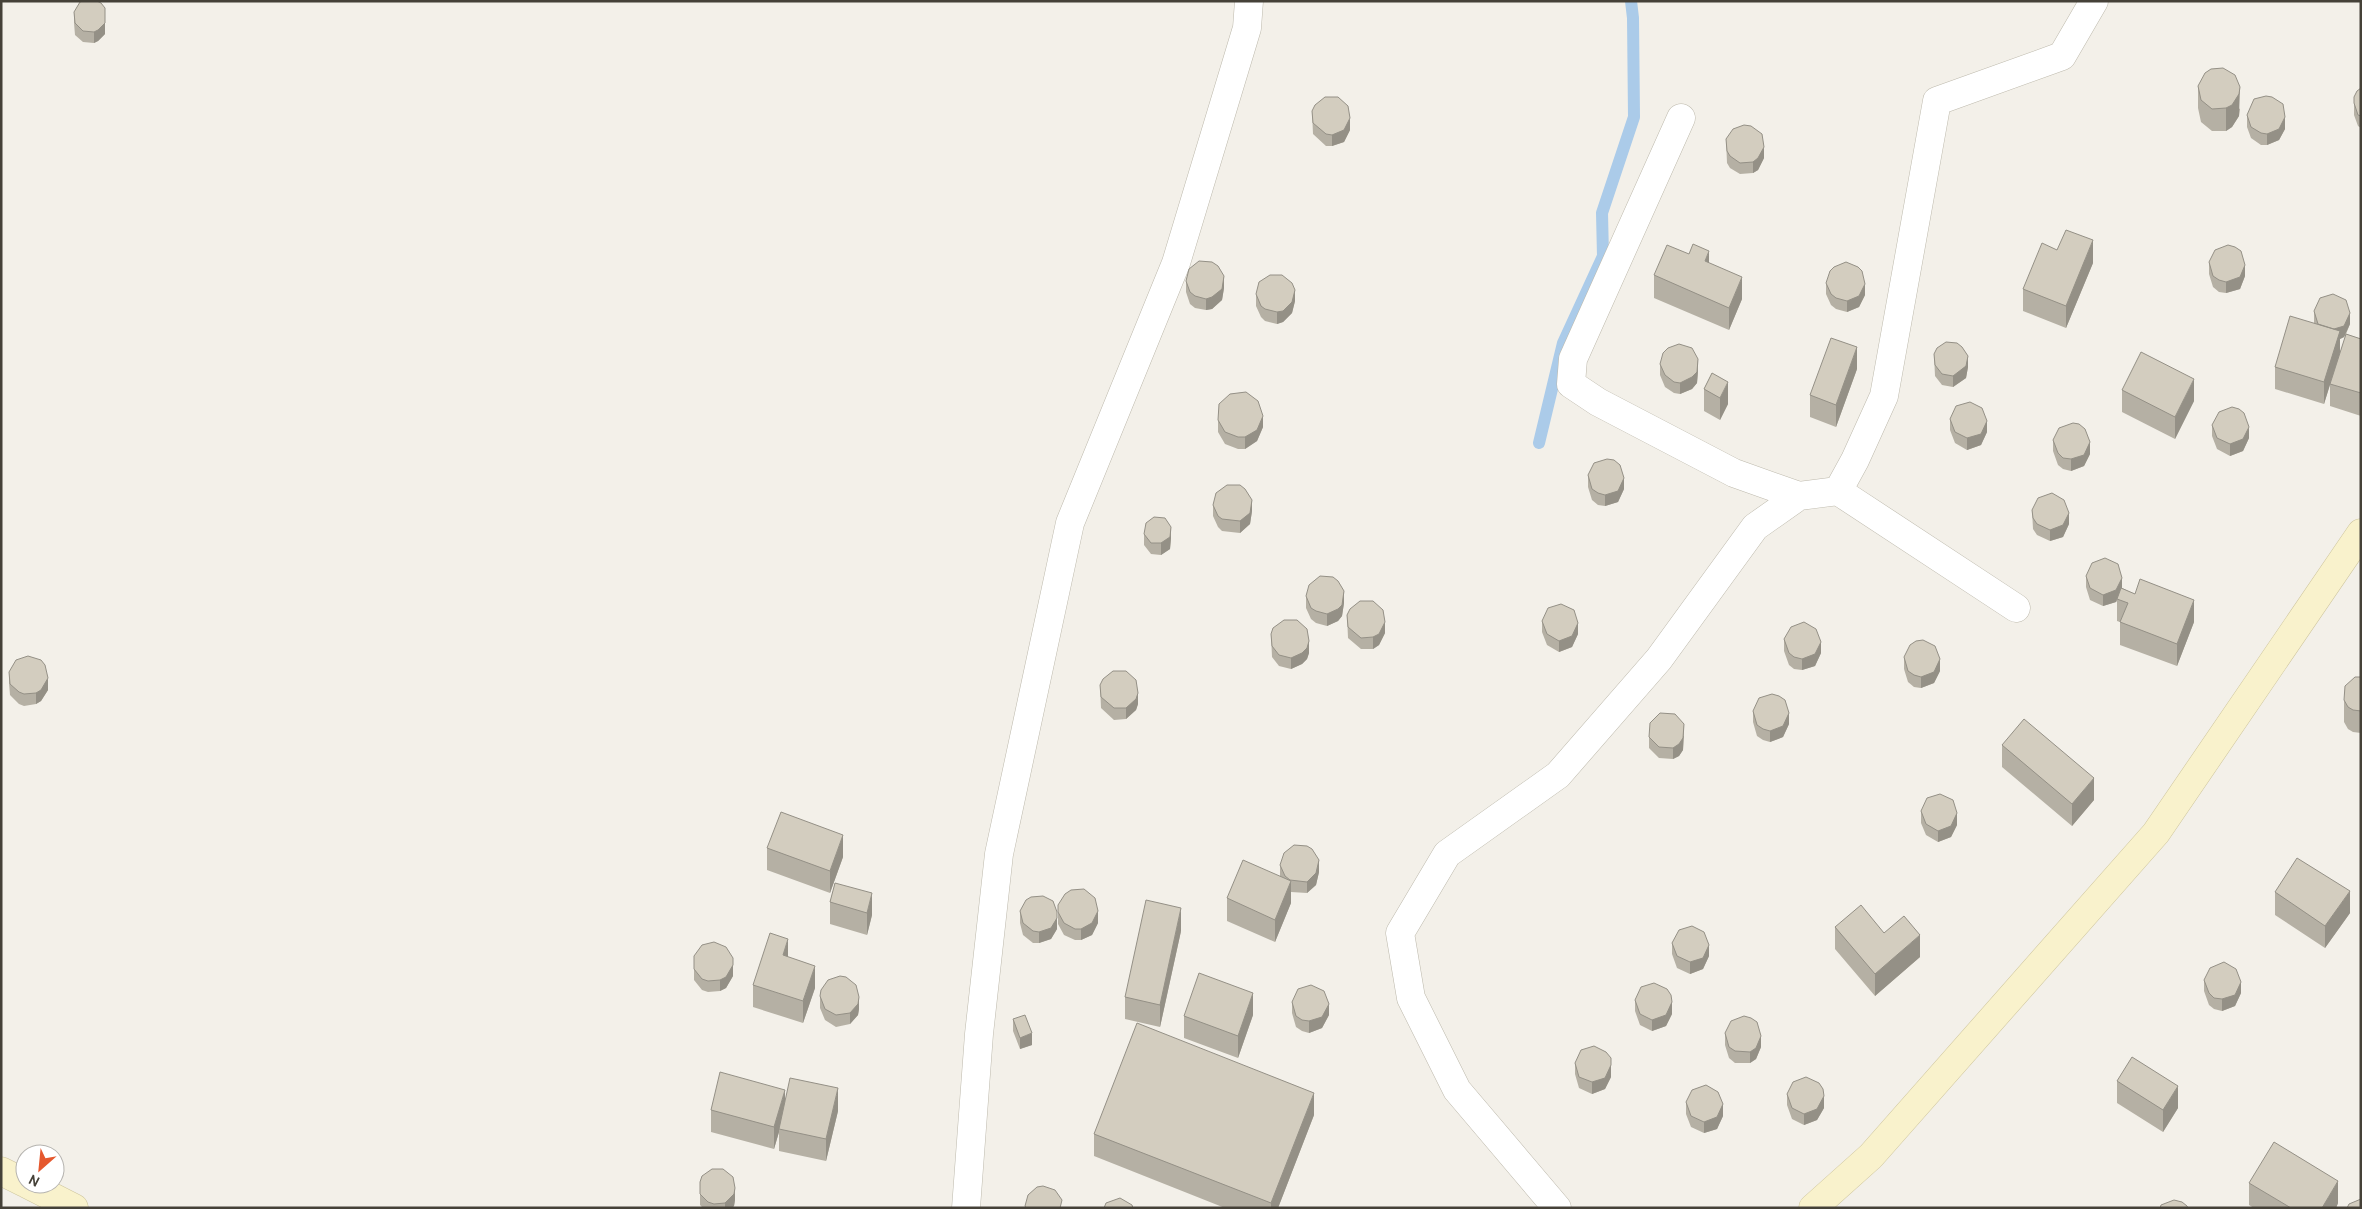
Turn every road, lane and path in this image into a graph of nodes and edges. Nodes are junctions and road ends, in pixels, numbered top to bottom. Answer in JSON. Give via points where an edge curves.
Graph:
{"nodes":[{"id":1,"x":1249,"y":1,"type":"edge"},
{"id":2,"x":2094,"y":1,"type":"edge"},
{"id":3,"x":1680,"y":118,"type":"dead end"},
{"id":4,"x":1838,"y":491,"type":"junction"},
{"id":5,"x":1799,"y":496,"type":"junction"},
{"id":6,"x":2361,"y":533,"type":"edge"},
{"id":7,"x":2016,"y":608,"type":"dead end"},
{"id":8,"x":1,"y":1171,"type":"edge"},
{"id":9,"x":15,"y":1178,"type":"edge"},
{"id":10,"x":47,"y":1194,"type":"edge"},
{"id":11,"x":74,"y":1208,"type":"edge"},
{"id":12,"x":966,"y":1208,"type":"edge"},
{"id":13,"x":1557,"y":1208,"type":"edge"},
{"id":14,"x":1813,"y":1208,"type":"edge"}],
"edges":[{"from":1,"to":12,"type":"street","via":[[1248,28],[1176,263],[1070,523],[999,854],[979,1034]]},
{"from":2,"to":4,"type":"street","via":[[2062,56],[1937,101],[1884,396]]},
{"from":3,"to":5,"type":"street","via":[[1573,359],[1571,384],[1598,402],[1734,473]]},
{"from":4,"to":5,"type":"street"},
{"from":4,"to":7,"type":"street"},
{"from":5,"to":13,"type":"street","via":[[1755,527],[1659,659],[1558,775],[1447,854],[1400,933],[1411,998],[1457,1090]]},
{"from":6,"to":14,"type":"street","via":[[2156,833],[1871,1156]]},
{"from":8,"to":9,"type":"street"},
{"from":10,"to":11,"type":"street"}]}
